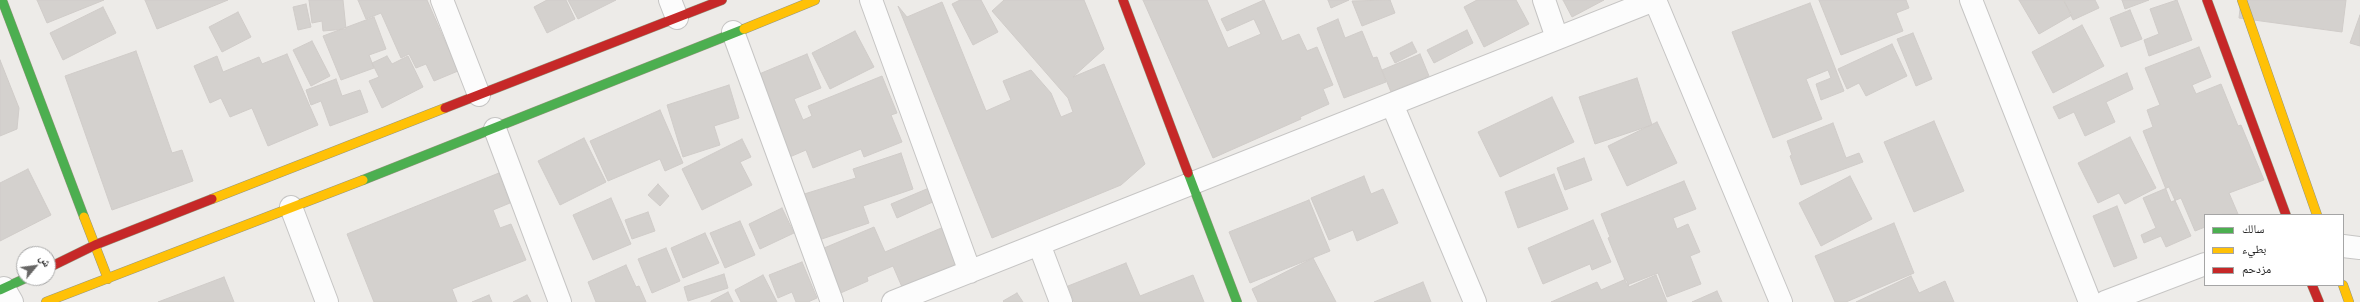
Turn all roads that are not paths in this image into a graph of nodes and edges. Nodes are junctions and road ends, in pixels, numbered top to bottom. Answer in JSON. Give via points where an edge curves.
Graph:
{"nodes":[{"id":1,"x":2,"y":0,"type":"edge"},
{"id":2,"x":442,"y":0,"type":"edge"},
{"id":3,"x":722,"y":0,"type":"edge"},
{"id":4,"x":815,"y":0,"type":"edge"},
{"id":5,"x":871,"y":0,"type":"edge"},
{"id":6,"x":1123,"y":0,"type":"edge"},
{"id":7,"x":1544,"y":0,"type":"edge"},
{"id":8,"x":1654,"y":0,"type":"edge"},
{"id":9,"x":1971,"y":0,"type":"edge"},
{"id":10,"x":2207,"y":0,"type":"edge"},
{"id":11,"x":2242,"y":0,"type":"edge"},
{"id":12,"x":674,"y":9,"type":"edge"},
{"id":13,"x":733,"y":32,"type":"junction"},
{"id":14,"x":1557,"y":38,"type":"junction"},
{"id":15,"x":479,"y":95,"type":"junction"},
{"id":16,"x":1392,"y":104,"type":"junction"},
{"id":17,"x":495,"y":129,"type":"junction"},
{"id":18,"x":1192,"y":183,"type":"junction"},
{"id":19,"x":291,"y":207,"type":"junction"},
{"id":20,"x":2286,"y":214,"type":"edge"},
{"id":21,"x":2317,"y":214,"type":"edge"},
{"id":22,"x":1039,"y":244,"type":"junction"},
{"id":23,"x":95,"y":245,"type":"junction"},
{"id":24,"x":2344,"y":246,"type":"edge"},
{"id":25,"x":2360,"y":248,"type":"edge"},
{"id":26,"x":56,"y":264,"type":"edge"},
{"id":27,"x":2204,"y":264,"type":"edge"},
{"id":28,"x":970,"y":272,"type":"junction"},
{"id":29,"x":108,"y":279,"type":"junction"},
{"id":30,"x":16,"y":286,"type":"edge"},
{"id":31,"x":2312,"y":286,"type":"edge"},
{"id":32,"x":2343,"y":286,"type":"edge"},
{"id":33,"x":5,"y":294,"type":"edge"},
{"id":34,"x":46,"y":302,"type":"edge"},
{"id":35,"x":327,"y":302,"type":"edge"},
{"id":36,"x":560,"y":302,"type":"edge"},
{"id":37,"x":832,"y":302,"type":"edge"},
{"id":38,"x":893,"y":302,"type":"edge"},
{"id":39,"x":1061,"y":302,"type":"edge"},
{"id":40,"x":1237,"y":302,"type":"edge"},
{"id":41,"x":1475,"y":302,"type":"edge"},
{"id":42,"x":1781,"y":302,"type":"edge"},
{"id":43,"x":2090,"y":302,"type":"edge"},
{"id":44,"x":2105,"y":302,"type":"edge"},
{"id":45,"x":2319,"y":302,"type":"edge"},
{"id":46,"x":2349,"y":302,"type":"edge"}],
"edges":[{"from":1,"to":23,"type":"main road"},
{"from":2,"to":15,"type":"street"},
{"from":3,"to":12,"type":"main road"},
{"from":4,"to":13,"type":"main road"},
{"from":5,"to":28,"type":"street"},
{"from":6,"to":18,"type":"main road"},
{"from":7,"to":14,"type":"street"},
{"from":8,"to":14,"type":"street"},
{"from":8,"to":42,"type":"street"},
{"from":9,"to":43,"type":"street"},
{"from":10,"to":20,"type":"main road"},
{"from":11,"to":21,"type":"main road"},
{"from":12,"to":15,"type":"main road"},
{"from":13,"to":17,"type":"main road"},
{"from":13,"to":37,"type":"street"},
{"from":14,"to":16,"type":"street"},
{"from":15,"to":23,"type":"main road"},
{"from":16,"to":18,"type":"street"},
{"from":16,"to":41,"type":"street"},
{"from":17,"to":19,"type":"main road"},
{"from":17,"to":36,"type":"street"},
{"from":18,"to":22,"type":"street"},
{"from":18,"to":40,"type":"main road"},
{"from":19,"to":29,"type":"main road"},
{"from":19,"to":35,"type":"street"},
{"from":22,"to":28,"type":"street"},
{"from":22,"to":39,"type":"street"},
{"from":23,"to":26,"type":"main road"},
{"from":23,"to":29,"type":"main road"},
{"from":24,"to":25,"type":"street"},
{"from":27,"to":44,"type":"street"},
{"from":28,"to":38,"type":"street"},
{"from":29,"to":34,"type":"main road"},
{"from":30,"to":33,"type":"main road"},
{"from":31,"to":45,"type":"main road"},
{"from":32,"to":46,"type":"main road"}]}
